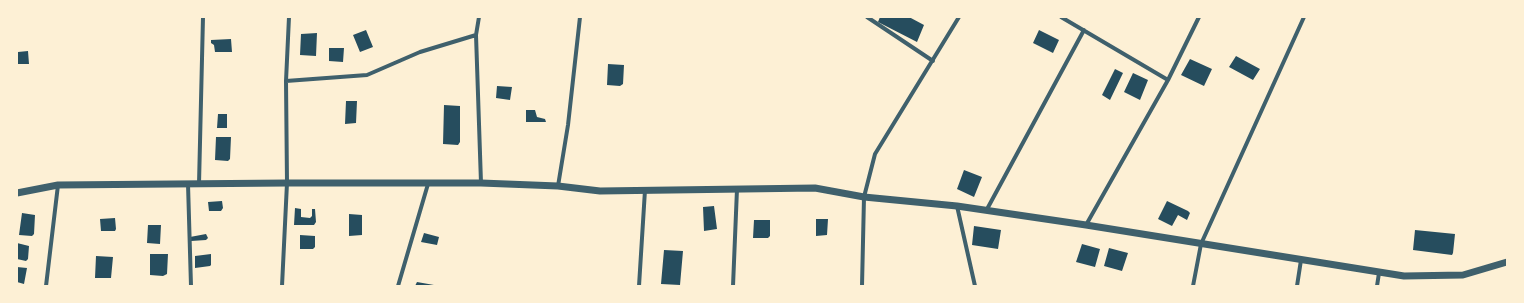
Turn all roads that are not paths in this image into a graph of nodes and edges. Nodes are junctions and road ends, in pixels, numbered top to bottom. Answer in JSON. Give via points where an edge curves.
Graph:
{"nodes":[{"id":1,"x":203,"y":17,"type":"edge"},
{"id":2,"x":289,"y":17,"type":"edge"},
{"id":3,"x":479,"y":17,"type":"edge"},
{"id":4,"x":580,"y":17,"type":"edge"},
{"id":5,"x":867,"y":17,"type":"edge"},
{"id":6,"x":959,"y":17,"type":"edge"},
{"id":7,"x":1061,"y":17,"type":"edge"},
{"id":8,"x":1199,"y":17,"type":"edge"},
{"id":9,"x":1304,"y":17,"type":"edge"},
{"id":10,"x":1084,"y":30,"type":"junction"},
{"id":11,"x":476,"y":35,"type":"junction"},
{"id":12,"x":933,"y":61,"type":"junction"},
{"id":13,"x":1168,"y":80,"type":"junction"},
{"id":14,"x":286,"y":81,"type":"junction"},
{"id":15,"x":286,"y":183,"type":"junction"},
{"id":16,"x":481,"y":183,"type":"junction"},
{"id":17,"x":188,"y":184,"type":"junction"},
{"id":18,"x":199,"y":184,"type":"junction"},
{"id":19,"x":428,"y":184,"type":"junction"},
{"id":20,"x":58,"y":185,"type":"junction"},
{"id":21,"x":558,"y":186,"type":"junction"},
{"id":22,"x":737,"y":189,"type":"junction"},
{"id":23,"x":645,"y":190,"type":"junction"},
{"id":24,"x":17,"y":193,"type":"edge"},
{"id":25,"x":864,"y":197,"type":"junction"},
{"id":26,"x":957,"y":206,"type":"junction"},
{"id":27,"x":986,"y":211,"type":"junction"},
{"id":28,"x":1086,"y":226,"type":"junction"},
{"id":29,"x":1201,"y":244,"type":"junction"},
{"id":30,"x":1301,"y":260,"type":"junction"},
{"id":31,"x":1507,"y":262,"type":"edge"},
{"id":32,"x":1379,"y":273,"type":"junction"},
{"id":33,"x":46,"y":286,"type":"edge"},
{"id":34,"x":191,"y":286,"type":"edge"},
{"id":35,"x":282,"y":286,"type":"edge"},
{"id":36,"x":398,"y":286,"type":"edge"},
{"id":37,"x":639,"y":286,"type":"edge"},
{"id":38,"x":733,"y":286,"type":"edge"},
{"id":39,"x":862,"y":286,"type":"edge"},
{"id":40,"x":975,"y":286,"type":"edge"},
{"id":41,"x":1193,"y":286,"type":"edge"},
{"id":42,"x":1297,"y":286,"type":"edge"},
{"id":43,"x":1377,"y":286,"type":"edge"}],
"edges":[{"from":1,"to":18,"type":"street"},
{"from":2,"to":14,"type":"street"},
{"from":3,"to":11,"type":"street"},
{"from":4,"to":21,"type":"street","via":[[568,125]]},
{"from":5,"to":12,"type":"street"},
{"from":6,"to":12,"type":"street"},
{"from":7,"to":10,"type":"street"},
{"from":8,"to":13,"type":"street"},
{"from":9,"to":29,"type":"street"},
{"from":10,"to":13,"type":"street"},
{"from":10,"to":27,"type":"street"},
{"from":11,"to":14,"type":"street","via":[[420,52],[367,75]]},
{"from":11,"to":16,"type":"street"},
{"from":12,"to":25,"type":"street","via":[[875,154]]},
{"from":13,"to":28,"type":"street"},
{"from":14,"to":15,"type":"street"},
{"from":15,"to":18,"type":"street"},
{"from":15,"to":19,"type":"street"},
{"from":15,"to":35,"type":"street"},
{"from":16,"to":19,"type":"street"},
{"from":16,"to":21,"type":"street"},
{"from":17,"to":18,"type":"street"},
{"from":17,"to":20,"type":"street"},
{"from":17,"to":34,"type":"street"},
{"from":19,"to":36,"type":"street"},
{"from":20,"to":24,"type":"street"},
{"from":20,"to":33,"type":"street"},
{"from":21,"to":23,"type":"street","via":[[600,191]]},
{"from":22,"to":23,"type":"street"},
{"from":22,"to":25,"type":"street","via":[[815,188]]},
{"from":22,"to":38,"type":"street"},
{"from":23,"to":37,"type":"street"},
{"from":25,"to":26,"type":"street"},
{"from":25,"to":39,"type":"street"},
{"from":26,"to":27,"type":"street"},
{"from":26,"to":40,"type":"street"},
{"from":27,"to":28,"type":"street"},
{"from":28,"to":29,"type":"street"},
{"from":29,"to":30,"type":"street"},
{"from":29,"to":41,"type":"street"},
{"from":30,"to":32,"type":"street"},
{"from":30,"to":42,"type":"street"},
{"from":31,"to":32,"type":"street","via":[[1463,274],[1404,276]]},
{"from":32,"to":43,"type":"street"}]}
